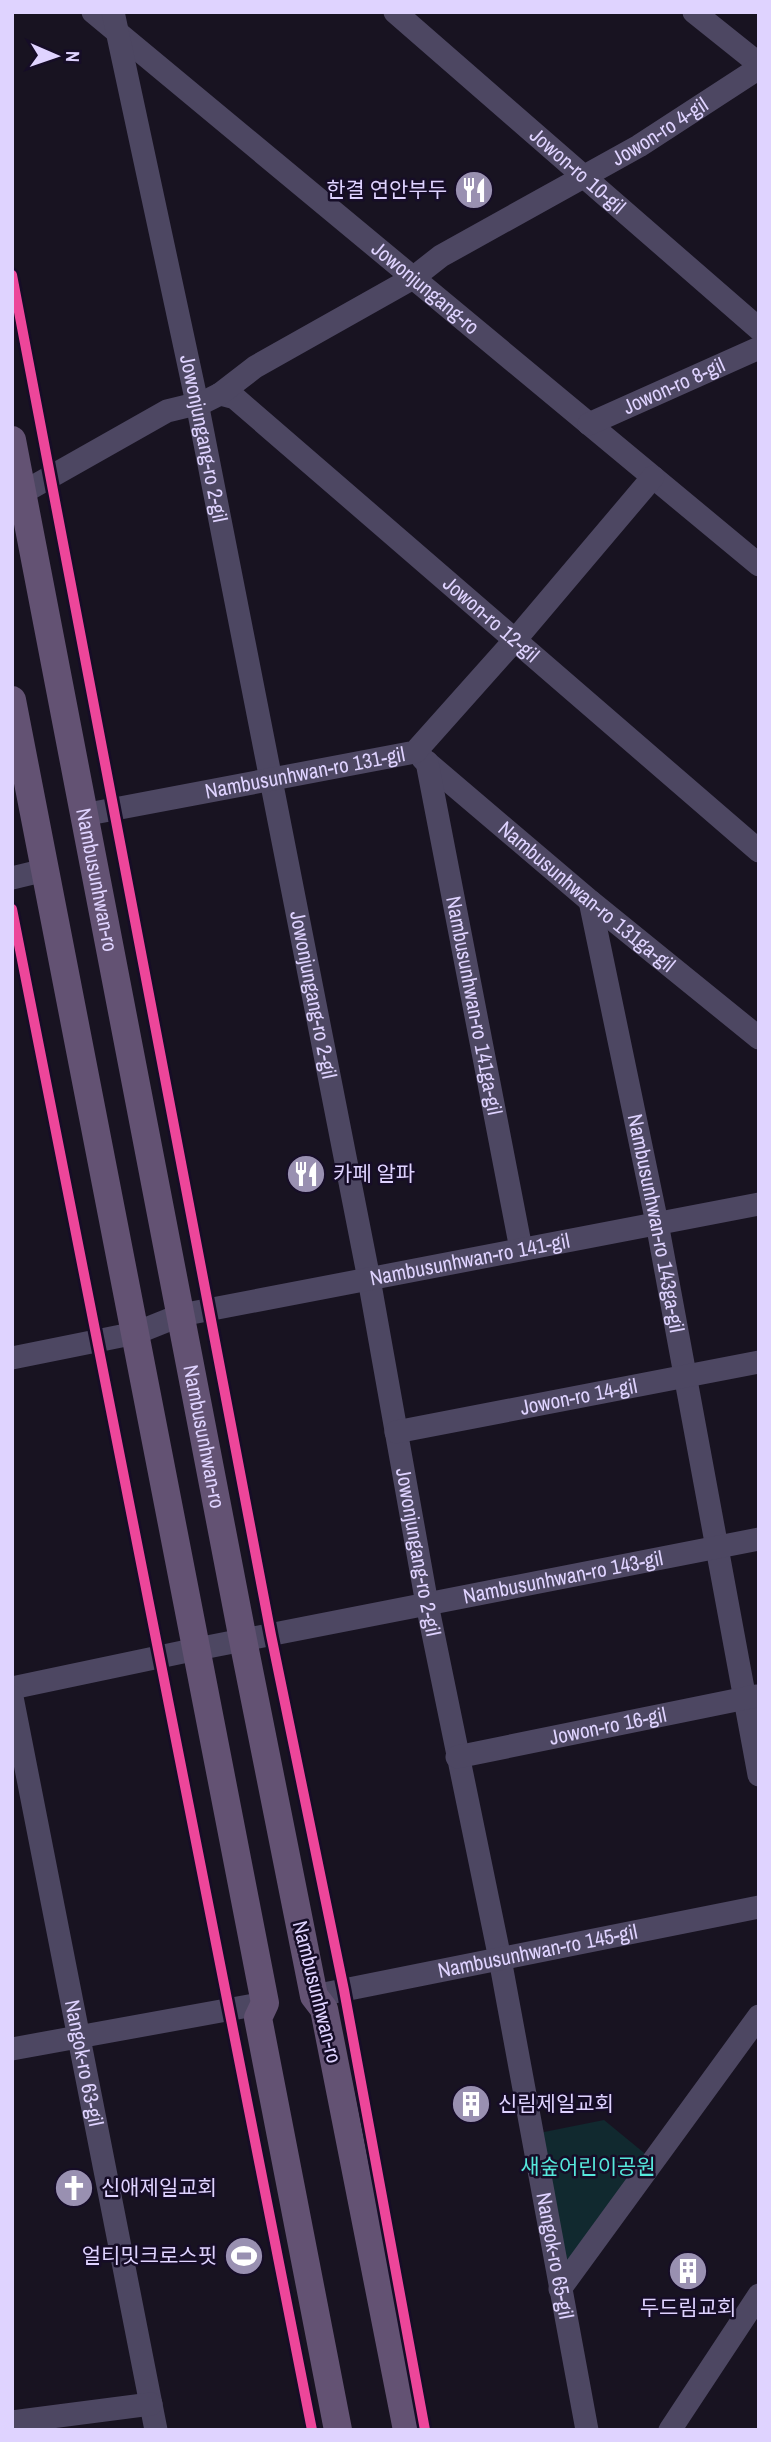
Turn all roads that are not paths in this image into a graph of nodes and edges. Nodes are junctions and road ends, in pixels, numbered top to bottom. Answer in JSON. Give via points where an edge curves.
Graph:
{"nodes":[{"id":1,"x":93,"y":12,"type":"edge"},
{"id":2,"x":395,"y":12,"type":"edge"},
{"id":3,"x":694,"y":12,"type":"edge"},
{"id":4,"x":115,"y":22,"type":"edge"},
{"id":5,"x":759,"y":66,"type":"edge"},
{"id":6,"x":586,"y":177,"type":"junction"},
{"id":7,"x":413,"y":278,"type":"junction"},
{"id":8,"x":759,"y":329,"type":"edge"},
{"id":9,"x":759,"y":348,"type":"edge"},
{"id":10,"x":220,"y":394,"type":"junction"},
{"id":11,"x":197,"y":403,"type":"junction"},
{"id":12,"x":589,"y":424,"type":"junction"},
{"id":13,"x":12,"y":440,"type":"edge"},
{"id":14,"x":653,"y":477,"type":"junction"},
{"id":15,"x":17,"y":494,"type":"edge"},
{"id":16,"x":759,"y":565,"type":"edge"},
{"id":17,"x":515,"y":640,"type":"junction"},
{"id":18,"x":12,"y":700,"type":"edge"},
{"id":19,"x":17,"y":749,"type":"edge"},
{"id":20,"x":421,"y":757,"type":"junction"},
{"id":21,"x":269,"y":780,"type":"junction"},
{"id":22,"x":83,"y":814,"type":"junction"},
{"id":23,"x":759,"y":851,"type":"edge"},
{"id":24,"x":45,"y":870,"type":"junction"},
{"id":25,"x":12,"y":878,"type":"edge"},
{"id":26,"x":590,"y":901,"type":"junction"},
{"id":27,"x":759,"y":1038,"type":"edge"},
{"id":28,"x":759,"y":1204,"type":"edge"},
{"id":29,"x":657,"y":1223,"type":"junction"},
{"id":30,"x":521,"y":1250,"type":"junction"},
{"id":31,"x":369,"y":1279,"type":"junction"},
{"id":32,"x":181,"y":1315,"type":"junction"},
{"id":33,"x":136,"y":1333,"type":"junction"},
{"id":34,"x":12,"y":1358,"type":"edge"},
{"id":35,"x":759,"y":1362,"type":"edge"},
{"id":36,"x":684,"y":1377,"type":"junction"},
{"id":37,"x":396,"y":1432,"type":"junction"},
{"id":38,"x":759,"y":1539,"type":"edge"},
{"id":39,"x":717,"y":1546,"type":"junction"},
{"id":40,"x":427,"y":1604,"type":"junction"},
{"id":41,"x":243,"y":1640,"type":"junction"},
{"id":42,"x":197,"y":1649,"type":"junction"},
{"id":43,"x":12,"y":1688,"type":"edge"},
{"id":44,"x":12,"y":1697,"type":"edge"},
{"id":45,"x":751,"y":1697,"type":"edge"},
{"id":46,"x":457,"y":1757,"type":"junction"},
{"id":47,"x":759,"y":1775,"type":"edge"},
{"id":48,"x":759,"y":1907,"type":"edge"},
{"id":49,"x":500,"y":1959,"type":"junction"},
{"id":50,"x":314,"y":1996,"type":"junction"},
{"id":51,"x":265,"y":2003,"type":"junction"},
{"id":52,"x":759,"y":2016,"type":"edge"},
{"id":53,"x":79,"y":2037,"type":"junction"},
{"id":54,"x":12,"y":2049,"type":"edge"},
{"id":55,"x":560,"y":2289,"type":"junction"},
{"id":56,"x":759,"y":2295,"type":"edge"},
{"id":57,"x":751,"y":2320,"type":"edge"},
{"id":58,"x":151,"y":2404,"type":"junction"},
{"id":59,"x":12,"y":2423,"type":"edge"},
{"id":60,"x":156,"y":2430,"type":"edge"},
{"id":61,"x":338,"y":2430,"type":"edge"},
{"id":62,"x":407,"y":2430,"type":"edge"},
{"id":63,"x":587,"y":2430,"type":"edge"},
{"id":64,"x":670,"y":2430,"type":"edge"}],
"edges":[{"from":1,"to":4,"type":"street","name":"Jowonjungang-ro"},
{"from":2,"to":6,"type":"street","name":"Jowon-ro 10-gil"},
{"from":3,"to":5,"type":"street"},
{"from":4,"to":7,"type":"street","name":"Jowonjungang-ro"},
{"from":4,"to":11,"type":"street","name":"Jowonjungang-ro 2-gil"},
{"from":5,"to":6,"type":"street","name":"Jowon-ro 4-gil"},
{"from":6,"to":7,"type":"street","name":"Jowon-ro 4-gil","via":[[441,256]]},
{"from":6,"to":8,"type":"street","name":"Jowon-ro 10-gil"},
{"from":7,"to":10,"type":"street","name":"Jowon-ro 4-gil","via":[[256,367]]},
{"from":7,"to":12,"type":"street","name":"Jowonjungang-ro"},
{"from":9,"to":12,"type":"street","name":"Jowon-ro 8-gil"},
{"from":10,"to":11,"type":"street","name":"Jowon-ro 4-gil"},
{"from":10,"to":17,"type":"street","name":"Jowon-ro 12-gil","via":[[235,398]]},
{"from":11,"to":15,"type":"street","name":"Jowon-ro 4-gil","via":[[167,411]]},
{"from":11,"to":21,"type":"street","name":"Jowonjungang-ro 2-gil"},
{"from":12,"to":14,"type":"street","name":"Jowonjungang-ro"},
{"from":13,"to":15,"type":"main road","name":"Nambusunhwan-ro"},
{"from":14,"to":16,"type":"street","name":"Jowonjungang-ro"},
{"from":14,"to":17,"type":"street","name":"Nambusunhwan-ro 131-gil"},
{"from":15,"to":22,"type":"main road","name":"Nambusunhwan-ro"},
{"from":17,"to":20,"type":"street","name":"Nambusunhwan-ro 131-gil"},
{"from":17,"to":23,"type":"street","name":"Jowon-ro 12-gil"},
{"from":18,"to":19,"type":"main road"},
{"from":19,"to":24,"type":"main road"},
{"from":20,"to":21,"type":"street","name":"Nambusunhwan-ro 131-gil"},
{"from":20,"to":26,"type":"street","name":"Nambusunhwan-ro 131ga-gil"},
{"from":20,"to":30,"type":"street","name":"Nambusunhwan-ro 141ga-gil"},
{"from":21,"to":22,"type":"street","name":"Nambusunhwan-ro 131-gil"},
{"from":21,"to":31,"type":"street","name":"Jowonjungang-ro 2-gil"},
{"from":22,"to":32,"type":"main road","name":"Nambusunhwan-ro"},
{"from":24,"to":25,"type":"street"},
{"from":24,"to":33,"type":"main road"},
{"from":26,"to":27,"type":"street","name":"Nambusunhwan-ro 131ga-gil"},
{"from":26,"to":29,"type":"street","name":"Nambusunhwan-ro 143ga-gil"},
{"from":28,"to":29,"type":"street","name":"Nambusunhwan-ro 141-gil"},
{"from":29,"to":30,"type":"street","name":"Nambusunhwan-ro 141-gil"},
{"from":29,"to":36,"type":"street","name":"Nambusunhwan-ro 143ga-gil"},
{"from":30,"to":31,"type":"street","name":"Nambusunhwan-ro 141-gil"},
{"from":31,"to":32,"type":"street","name":"Nambusunhwan-ro 141-gil"},
{"from":31,"to":37,"type":"street","name":"Jowonjungang-ro 2-gil"},
{"from":32,"to":33,"type":"street","name":"Nambusunhwan-ro 141-gil"},
{"from":32,"to":41,"type":"main road","name":"Nambusunhwan-ro"},
{"from":33,"to":34,"type":"street","name":"Nambusunhwan-ro 141-gil"},
{"from":33,"to":42,"type":"main road"},
{"from":35,"to":36,"type":"street","name":"Jowon-ro 14-gil"},
{"from":36,"to":37,"type":"street","name":"Jowon-ro 14-gil"},
{"from":36,"to":39,"type":"street","name":"Nambusunhwan-ro 143ga-gil"},
{"from":37,"to":40,"type":"street","name":"Jowonjungang-ro 2-gil"},
{"from":38,"to":39,"type":"street","name":"Nambusunhwan-ro 143-gil"},
{"from":39,"to":40,"type":"street","name":"Nambusunhwan-ro 143-gil"},
{"from":39,"to":45,"type":"street","name":"Nambusunhwan-ro 143ga-gil"},
{"from":40,"to":41,"type":"street","name":"Nambusunhwan-ro 143-gil"},
{"from":40,"to":46,"type":"street","name":"Jowonjungang-ro 2-gil"},
{"from":41,"to":42,"type":"street","name":"Nambusunhwan-ro 143-gil"},
{"from":41,"to":50,"type":"main road","name":"Nambusunhwan-ro"},
{"from":42,"to":43,"type":"street","name":"Nambusunhwan-ro 143-gil"},
{"from":42,"to":51,"type":"main road"},
{"from":44,"to":53,"type":"street","name":"Nangok-ro 63-gil"},
{"from":45,"to":46,"type":"street","name":"Jowon-ro 16-gil"},
{"from":45,"to":47,"type":"street","name":"Nambusunhwan-ro 143ga-gil"},
{"from":46,"to":49,"type":"street","name":"Jowonjungang-ro 2-gil"},
{"from":48,"to":49,"type":"street","name":"Nambusunhwan-ro 145-gil"},
{"from":49,"to":50,"type":"street","name":"Nambusunhwan-ro 145-gil"},
{"from":49,"to":55,"type":"street","name":"Nangok-ro 65-gil"},
{"from":50,"to":62,"type":"main road","name":"Nambusunhwan-ro","via":[[324,2009]]},
{"from":51,"to":53,"type":"street"},
{"from":51,"to":61,"type":"main road","via":[[258,2018]]},
{"from":52,"to":55,"type":"street"},
{"from":53,"to":54,"type":"street"},
{"from":53,"to":58,"type":"street","name":"Nangok-ro 63-gil"},
{"from":55,"to":63,"type":"street","name":"Nangok-ro 65-gil"},
{"from":56,"to":57,"type":"street"},
{"from":57,"to":64,"type":"street"},
{"from":58,"to":59,"type":"street"},
{"from":58,"to":60,"type":"street","name":"Nangok-ro 63-gil"}]}
